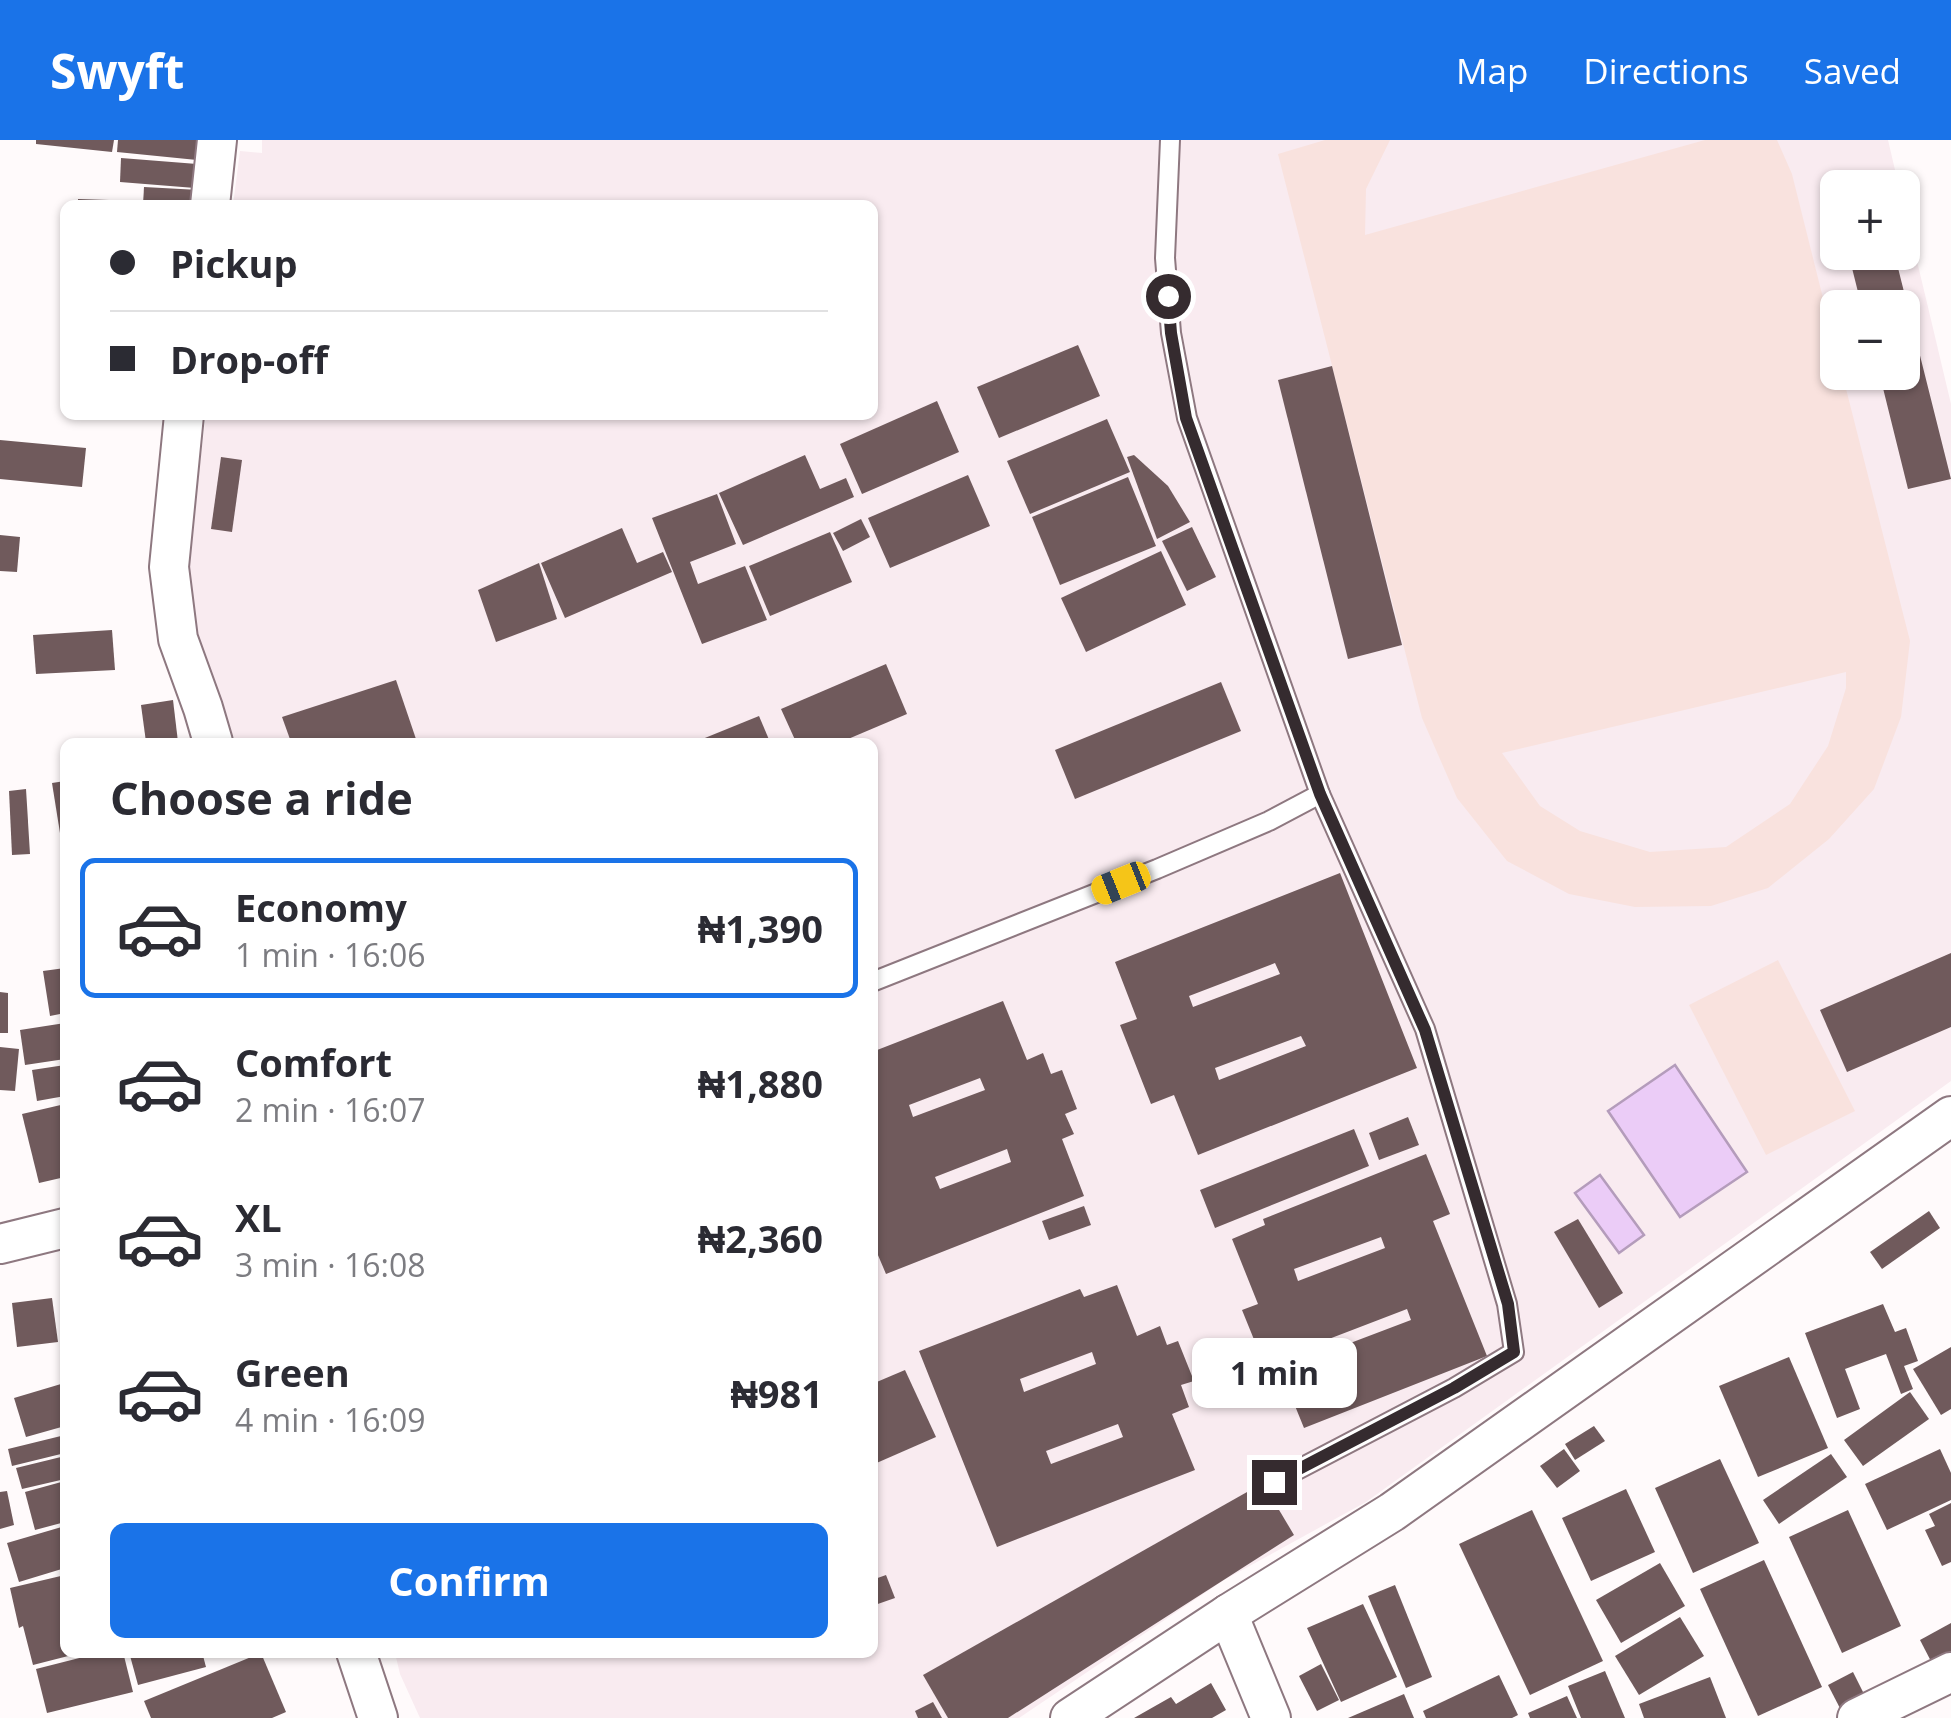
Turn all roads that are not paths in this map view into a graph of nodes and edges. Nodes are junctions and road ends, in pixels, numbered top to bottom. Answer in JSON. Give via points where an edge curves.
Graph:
{"nodes":[{"id":1,"x":217,"y":140,"type":"edge"},
{"id":2,"x":1170,"y":140,"type":"edge"},
{"id":3,"x":211,"y":200,"type":"edge"},
{"id":4,"x":184,"y":420,"type":"edge"},
{"id":5,"x":211,"y":738,"type":"edge"},
{"id":6,"x":1320,"y":794,"type":"junction"},
{"id":7,"x":878,"y":980,"type":"edge"},
{"id":8,"x":1951,"y":1116,"type":"edge"},
{"id":9,"x":60,"y":1229,"type":"edge"},
{"id":10,"x":0,"y":1244,"type":"edge"},
{"id":11,"x":1274,"y":1482,"type":"dead end"},
{"id":12,"x":1228,"y":1614,"type":"junction"},
{"id":13,"x":358,"y":1658,"type":"edge"},
{"id":14,"x":1951,"y":1672,"type":"edge"},
{"id":15,"x":378,"y":1718,"type":"edge"},
{"id":16,"x":1070,"y":1718,"type":"edge"},
{"id":17,"x":1271,"y":1718,"type":"edge"},
{"id":18,"x":1857,"y":1718,"type":"edge"}],
"edges":[{"from":1,"to":3,"type":"street"},
{"from":2,"to":6,"type":"lane","via":[[1165,258],[1186,418]]},
{"from":4,"to":5,"type":"street","via":[[170,567],[178,639]]},
{"from":6,"to":7,"type":"lane","via":[[1254,828]]},
{"from":6,"to":11,"type":"lane","via":[[1425,1030],[1508,1304],[1514,1352]]},
{"from":8,"to":12,"type":"street","via":[[1392,1512]]},
{"from":9,"to":10,"type":"street"},
{"from":12,"to":16,"type":"street"},
{"from":12,"to":17,"type":"street"},
{"from":13,"to":15,"type":"street"},
{"from":14,"to":18,"type":"street"}]}
